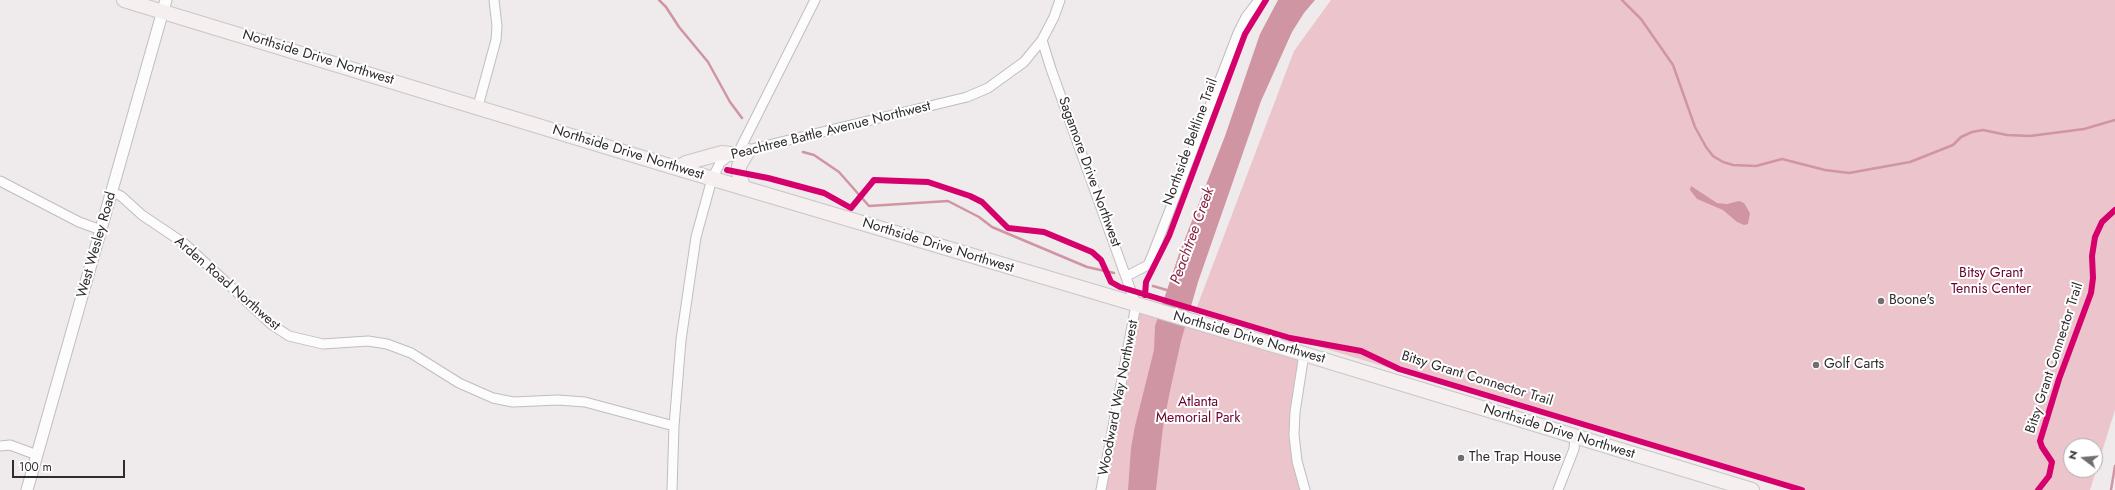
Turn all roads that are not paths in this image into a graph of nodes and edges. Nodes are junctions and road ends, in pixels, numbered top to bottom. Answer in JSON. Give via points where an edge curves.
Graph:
{"nodes":[{"id":1,"x":124,"y":0,"type":"edge"},
{"id":2,"x":494,"y":0,"type":"edge"},
{"id":3,"x":815,"y":0,"type":"edge"},
{"id":4,"x":1060,"y":0,"type":"edge"},
{"id":5,"x":1259,"y":0,"type":"edge"},
{"id":6,"x":164,"y":6,"type":"edge"},
{"id":7,"x":1042,"y":40,"type":"junction"},
{"id":8,"x":478,"y":106,"type":"junction"},
{"id":9,"x":739,"y":153,"type":"junction"},
{"id":10,"x":677,"y":168,"type":"junction"},
{"id":11,"x":712,"y":178,"type":"junction"},
{"id":12,"x":0,"y":181,"type":"edge"},
{"id":13,"x":743,"y":187,"type":"junction"},
{"id":14,"x":112,"y":192,"type":"junction"},
{"id":15,"x":101,"y":230,"type":"junction"},
{"id":16,"x":1127,"y":276,"type":"junction"},
{"id":17,"x":1136,"y":305,"type":"junction"},
{"id":18,"x":1304,"y":354,"type":"junction"},
{"id":19,"x":674,"y":426,"type":"junction"},
{"id":20,"x":1575,"y":437,"type":"junction"},
{"id":21,"x":0,"y":446,"type":"edge"},
{"id":22,"x":37,"y":454,"type":"junction"},
{"id":23,"x":27,"y":490,"type":"edge"},
{"id":24,"x":672,"y":490,"type":"edge"},
{"id":25,"x":1101,"y":490,"type":"edge"},
{"id":26,"x":1305,"y":490,"type":"edge"},
{"id":27,"x":1558,"y":490,"type":"edge"},
{"id":28,"x":1752,"y":490,"type":"edge"}],
"edges":[{"from":1,"to":6,"type":"main road","name":"Northside Drive Northwest"},
{"from":2,"to":8,"type":"street","via":[[496,40]]},
{"from":3,"to":9,"type":"street"},
{"from":4,"to":7,"type":"street","name":"Peachtree Battle Avenue Northwest"},
{"from":5,"to":16,"type":"street","via":[[1246,17],[1238,34],[1148,265]]},
{"from":6,"to":8,"type":"main road","name":"Northside Drive Northwest"},
{"from":6,"to":14,"type":"street","name":"West Wesley Road"},
{"from":7,"to":9,"type":"street","name":"Peachtree Battle Avenue Northwest","via":[[1024,62],[1006,76],[988,88],[967,96]]},
{"from":7,"to":16,"type":"street","name":"Sagamore Drive Northwest"},
{"from":8,"to":10,"type":"main road","name":"Northside Drive Northwest"},
{"from":9,"to":10,"type":"main road","via":[[722,153]]},
{"from":9,"to":11,"type":"street","name":"Peachtree Battle Avenue Northwest","via":[[720,163]]},
{"from":9,"to":13,"type":"main road","via":[[739,173]]},
{"from":10,"to":11,"type":"main road","name":"Northside Drive Northwest"},
{"from":11,"to":13,"type":"main road","name":"Northside Drive Northwest"},
{"from":11,"to":19,"type":"street","name":"Peachtree Battle Avenue Northwest","via":[[694,252],[680,340]]},
{"from":12,"to":15,"type":"street","via":[[79,222]]},
{"from":13,"to":17,"type":"main road","name":"Northside Drive Northwest"},
{"from":14,"to":15,"type":"street","name":"West Wesley Road"},
{"from":14,"to":19,"type":"street","name":"Arden Road Northwest","via":[[122,196],[142,215],[185,244],[266,320],[289,336],[323,344],[368,341],[387,344],[411,353],[459,383],[493,398],[513,402],[585,402]]},
{"from":15,"to":22,"type":"street","name":"West Wesley Road"},
{"from":16,"to":17,"type":"street","name":"Sagamore Drive Northwest"},
{"from":17,"to":18,"type":"main road","name":"Northside Drive Northwest"},
{"from":17,"to":25,"type":"street","name":"Woodward Way Northwest"},
{"from":18,"to":20,"type":"main road","name":"Northside Drive Northwest"},
{"from":18,"to":26,"type":"street","via":[[1294,435],[1297,461]]},
{"from":19,"to":24,"type":"street","name":"Peachtree Battle Avenue Northwest"},
{"from":20,"to":27,"type":"street","via":[[1574,449]]},
{"from":20,"to":28,"type":"main road","name":"Northside Drive Northwest"},
{"from":21,"to":22,"type":"street","via":[[10,445]]},
{"from":22,"to":23,"type":"street","name":"West Wesley Road"}]}
